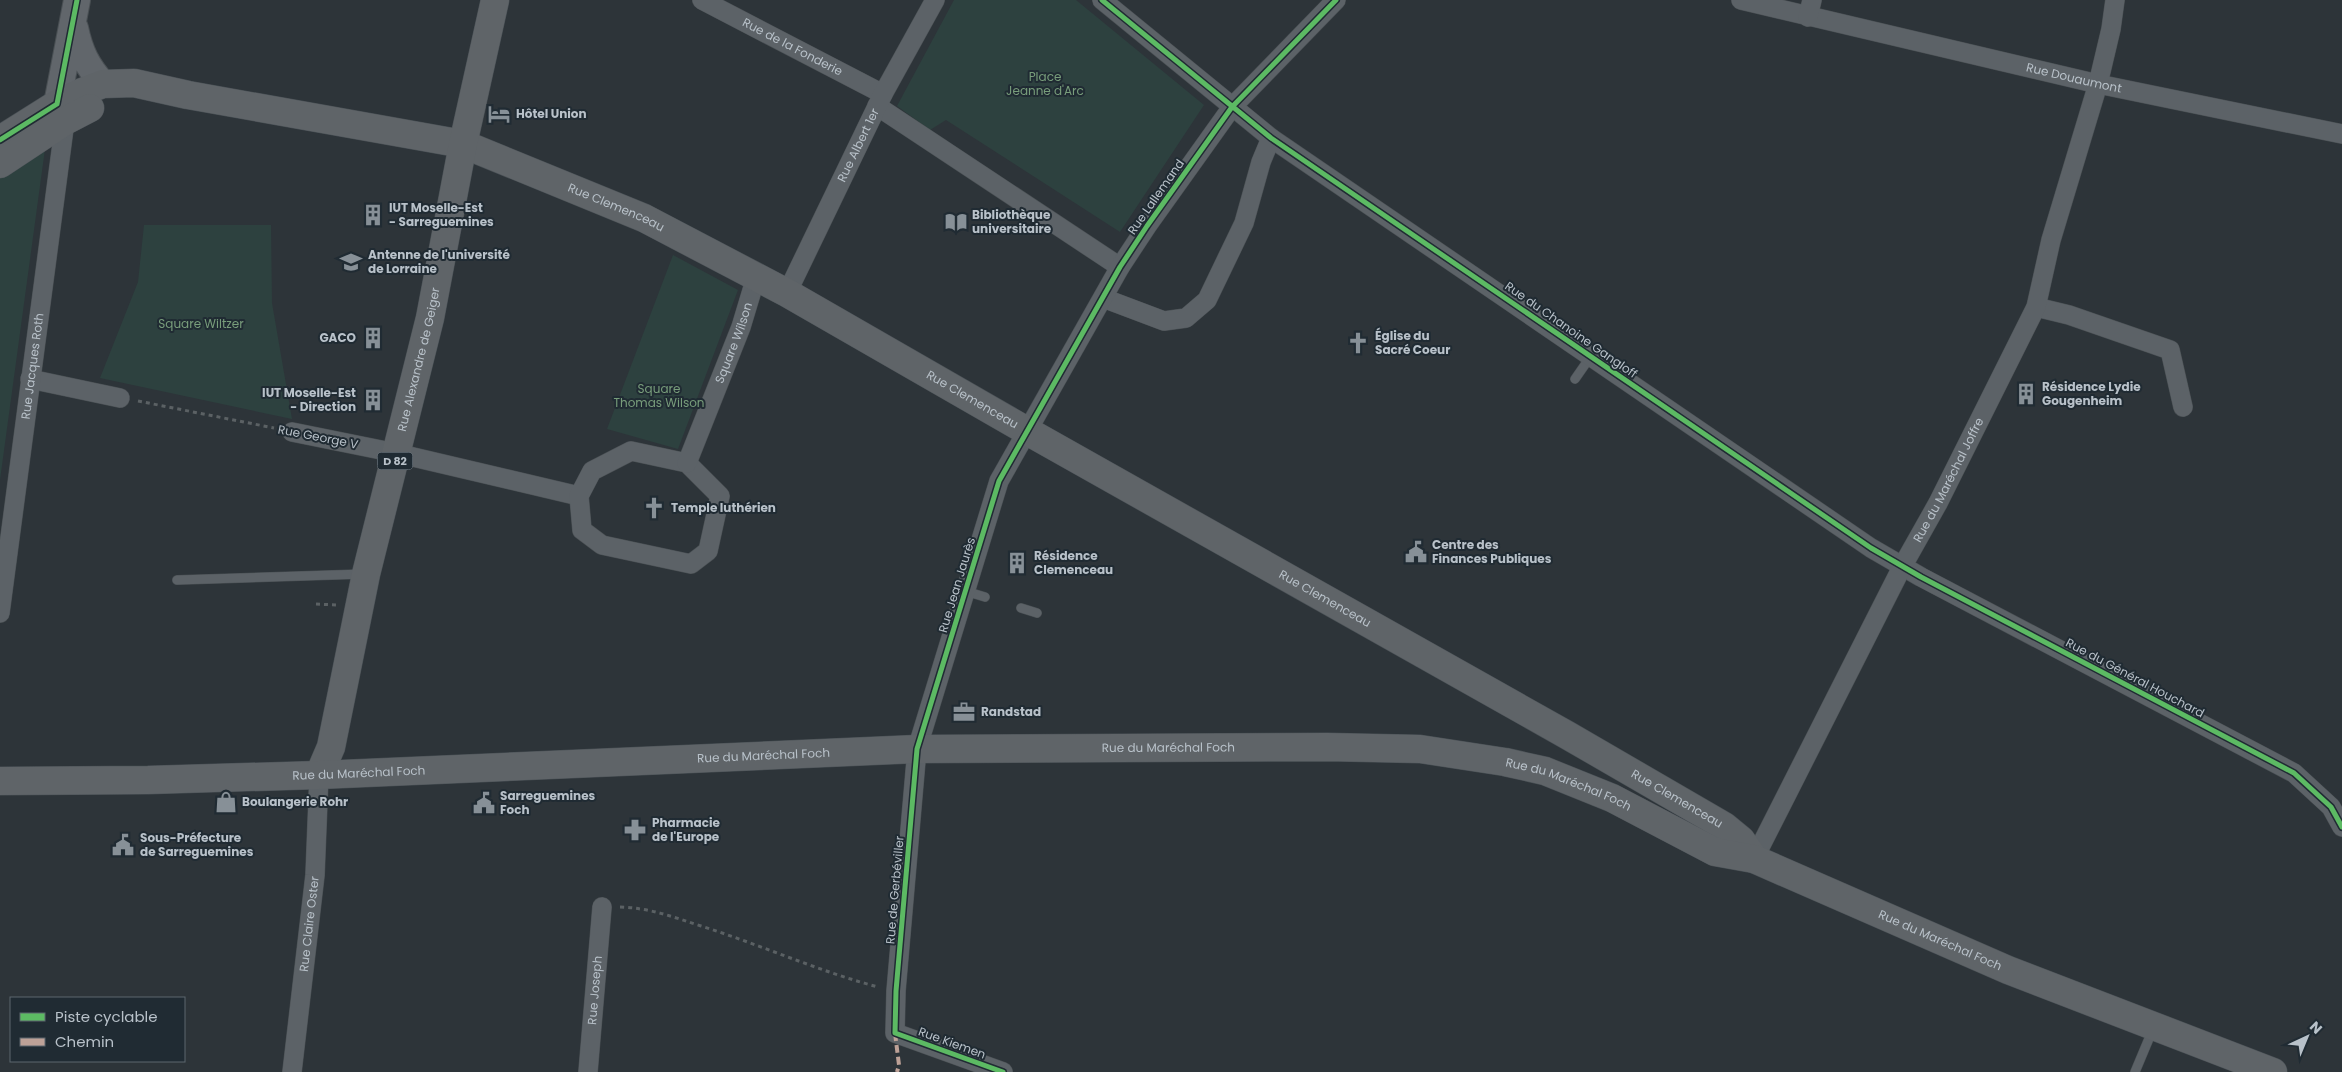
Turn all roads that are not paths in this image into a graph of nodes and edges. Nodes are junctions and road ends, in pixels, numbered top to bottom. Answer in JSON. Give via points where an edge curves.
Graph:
{"nodes":[{"id":1,"x":495,"y":0,"type":"edge"},
{"id":2,"x":702,"y":0,"type":"edge"},
{"id":3,"x":935,"y":0,"type":"edge"},
{"id":4,"x":1102,"y":0,"type":"edge"},
{"id":5,"x":1336,"y":0,"type":"edge"},
{"id":6,"x":1741,"y":0,"type":"edge"},
{"id":7,"x":2114,"y":0,"type":"edge"},
{"id":8,"x":1810,"y":9,"type":"edge"},
{"id":9,"x":75,"y":11,"type":"edge"},
{"id":10,"x":103,"y":84,"type":"junction"},
{"id":11,"x":2098,"y":84,"type":"junction"},
{"id":12,"x":188,"y":95,"type":"junction"},
{"id":13,"x":880,"y":100,"type":"junction"},
{"id":14,"x":1232,"y":106,"type":"junction"},
{"id":15,"x":61,"y":112,"type":"junction"},
{"id":16,"x":4,"y":133,"type":"edge"},
{"id":17,"x":2342,"y":134,"type":"edge"},
{"id":18,"x":1271,"y":138,"type":"junction"},
{"id":19,"x":463,"y":144,"type":"junction"},
{"id":20,"x":0,"y":164,"type":"edge"},
{"id":21,"x":1120,"y":267,"type":"junction"},
{"id":22,"x":756,"y":277,"type":"junction"},
{"id":23,"x":787,"y":293,"type":"junction"},
{"id":24,"x":1103,"y":298,"type":"junction"},
{"id":25,"x":2036,"y":307,"type":"junction"},
{"id":26,"x":1591,"y":356,"type":"junction"},
{"id":27,"x":1576,"y":379,"type":"dead end"},
{"id":28,"x":30,"y":380,"type":"junction"},
{"id":29,"x":120,"y":398,"type":"road end"},
{"id":30,"x":2183,"y":407,"type":"dead end"},
{"id":31,"x":1027,"y":431,"type":"junction"},
{"id":32,"x":292,"y":432,"type":"road end"},
{"id":33,"x":396,"y":453,"type":"junction"},
{"id":34,"x":687,"y":463,"type":"junction"},
{"id":35,"x":579,"y":496,"type":"junction"},
{"id":36,"x":1902,"y":567,"type":"junction"},
{"id":37,"x":366,"y":574,"type":"junction"},
{"id":38,"x":177,"y":580,"type":"dead end"},
{"id":39,"x":965,"y":591,"type":"junction"},
{"id":40,"x":985,"y":597,"type":"dead end"},
{"id":41,"x":1021,"y":608,"type":"dead end"},
{"id":42,"x":0,"y":613,"type":"edge"},
{"id":43,"x":1037,"y":613,"type":"dead end"},
{"id":44,"x":1577,"y":740,"type":"junction"},
{"id":45,"x":917,"y":749,"type":"junction"},
{"id":46,"x":1626,"y":770,"type":"junction"},
{"id":47,"x":319,"y":775,"type":"junction"},
{"id":48,"x":1564,"y":779,"type":"junction"},
{"id":49,"x":0,"y":780,"type":"edge"},
{"id":50,"x":1612,"y":798,"type":"junction"},
{"id":51,"x":2342,"y":827,"type":"edge"},
{"id":52,"x":1754,"y":859,"type":"junction"},
{"id":53,"x":602,"y":907,"type":"road end"},
{"id":54,"x":2154,"y":1026,"type":"junction"},
{"id":55,"x":895,"y":1032,"type":"joint"},
{"id":56,"x":292,"y":1072,"type":"edge"},
{"id":57,"x":588,"y":1072,"type":"edge"},
{"id":58,"x":1003,"y":1072,"type":"edge"},
{"id":59,"x":2135,"y":1072,"type":"edge"},
{"id":60,"x":2273,"y":1072,"type":"edge"}],
"edges":[{"from":1,"to":19,"type":"main road","name":"Rue Alexandre de Geiger","number":"D 82"},
{"from":2,"to":13,"type":"street","name":"Rue de la Fonderie"},
{"from":3,"to":13,"type":"street","name":"Rue Albert 1er"},
{"from":4,"to":14,"type":"street","name":"Rue du Chanoine Gangloff"},
{"from":5,"to":14,"type":"street","name":"Rue Lallemand"},
{"from":6,"to":8,"type":"street","name":"Rue Douaumont"},
{"from":7,"to":11,"type":"street","name":"Rue du Maréchal Joffre","via":[[2111,30]]},
{"from":8,"to":11,"type":"street","name":"Rue Douaumont"},
{"from":9,"to":10,"type":"street","via":[[79,46],[86,64]]},
{"from":9,"to":15,"type":"street","name":"Rue Jacques Roth"},
{"from":10,"to":12,"type":"main road","name":"Rue Clemenceau","via":[[134,82]]},
{"from":10,"to":15,"type":"main road","name":"Rue Clemenceau"},
{"from":11,"to":17,"type":"street","name":"Rue Douaumont"},
{"from":11,"to":25,"type":"street","name":"Rue du Maréchal Joffre","via":[[2051,240]]},
{"from":12,"to":15,"type":"main road","name":"Rue Clemenceau","via":[[113,100]]},
{"from":12,"to":19,"type":"main road","name":"Rue Clemenceau"},
{"from":13,"to":21,"type":"street"},
{"from":13,"to":23,"type":"street","name":"Rue Albert 1er"},
{"from":14,"to":18,"type":"street","name":"Rue du Chanoine Gangloff"},
{"from":14,"to":21,"type":"street","name":"Rue Lallemand"},
{"from":15,"to":16,"type":"main road","name":"Rue Clemenceau"},
{"from":15,"to":20,"type":"main road","name":"Rue Clemenceau"},
{"from":15,"to":28,"type":"street","name":"Rue Jacques Roth"},
{"from":18,"to":24,"type":"street","via":[[1260,162],[1244,222],[1206,300],[1186,318],[1164,321]]},
{"from":18,"to":26,"type":"street","name":"Rue du Chanoine Gangloff"},
{"from":19,"to":22,"type":"main road","name":"Rue Clemenceau","via":[[644,218]]},
{"from":19,"to":33,"type":"main road","name":"Rue Alexandre de Geiger","number":"D 82","via":[[430,318]]},
{"from":21,"to":24,"type":"street","name":"Rue Lallemand"},
{"from":22,"to":23,"type":"main road","name":"Rue Clemenceau"},
{"from":22,"to":34,"type":"street","name":"Square Wilson","via":[[741,327]]},
{"from":23,"to":31,"type":"main road","name":"Rue Clemenceau"},
{"from":24,"to":31,"type":"street","name":"Rue Lallemand"},
{"from":25,"to":30,"type":"street","via":[[2170,350]]},
{"from":25,"to":36,"type":"street","name":"Rue du Maréchal Joffre","via":[[1938,503]]},
{"from":26,"to":27,"type":"lane"},
{"from":26,"to":36,"type":"street","name":"Rue du Chanoine Gangloff"},
{"from":28,"to":29,"type":"street"},
{"from":28,"to":42,"type":"street","name":"Rue Jacques Roth"},
{"from":31,"to":39,"type":"street","name":"Rue Jean Jaurès","via":[[998,481]]},
{"from":31,"to":44,"type":"main road","name":"Rue Clemenceau"},
{"from":32,"to":33,"type":"street","name":"Rue George V"},
{"from":33,"to":35,"type":"street","name":"Rue George V"},
{"from":33,"to":37,"type":"main road","name":"Rue Alexandre de Geiger","number":"D 82"},
{"from":34,"to":35,"type":"street","via":[[631,451],[592,471]]},
{"from":34,"to":35,"type":"street","via":[[720,496],[708,551],[691,564],[602,545],[582,530]]},
{"from":36,"to":51,"type":"street","name":"Rue du Général Houchard","via":[[2294,773],[2330,807]]},
{"from":36,"to":52,"type":"street","name":"Rue du Maréchal Joffre"},
{"from":37,"to":38,"type":"lane"},
{"from":37,"to":47,"type":"main road","name":"Rue Alexandre de Geiger","number":"D 82","via":[[331,747]]},
{"from":39,"to":40,"type":"lane"},
{"from":39,"to":45,"type":"street","name":"Rue Jean Jaurès"},
{"from":41,"to":43,"type":"lane"},
{"from":44,"to":46,"type":"main road","name":"Rue Clemenceau"},
{"from":44,"to":48,"type":"main road","via":[[1575,768]]},
{"from":45,"to":47,"type":"main road","name":"Rue du Maréchal Foch"},
{"from":45,"to":48,"type":"main road","name":"Rue du Maréchal Foch","via":[[1420,749],[1505,762]]},
{"from":45,"to":55,"type":"street","name":"Rue de Gerbéviller"},
{"from":46,"to":50,"type":"main road","via":[[1621,786]]},
{"from":46,"to":52,"type":"main road","name":"Rue Clemenceau","via":[[1724,826],[1742,840]]},
{"from":47,"to":49,"type":"main road","name":"Rue du Maréchal Foch"},
{"from":47,"to":56,"type":"street","name":"Rue Claire Oster","via":[[315,875]]},
{"from":48,"to":50,"type":"main road","name":"Rue du Maréchal Foch"},
{"from":50,"to":52,"type":"main road","name":"Rue du Maréchal Foch","via":[[1715,852]]},
{"from":52,"to":54,"type":"main road","name":"Rue du Maréchal Foch","via":[[2008,970]]},
{"from":53,"to":57,"type":"street","name":"Rue Joseph"},
{"from":54,"to":59,"type":"lane"},
{"from":54,"to":60,"type":"main road","name":"Rue du Maréchal Foch"},
{"from":55,"to":58,"type":"street","name":"Rue Kiemen"}]}
